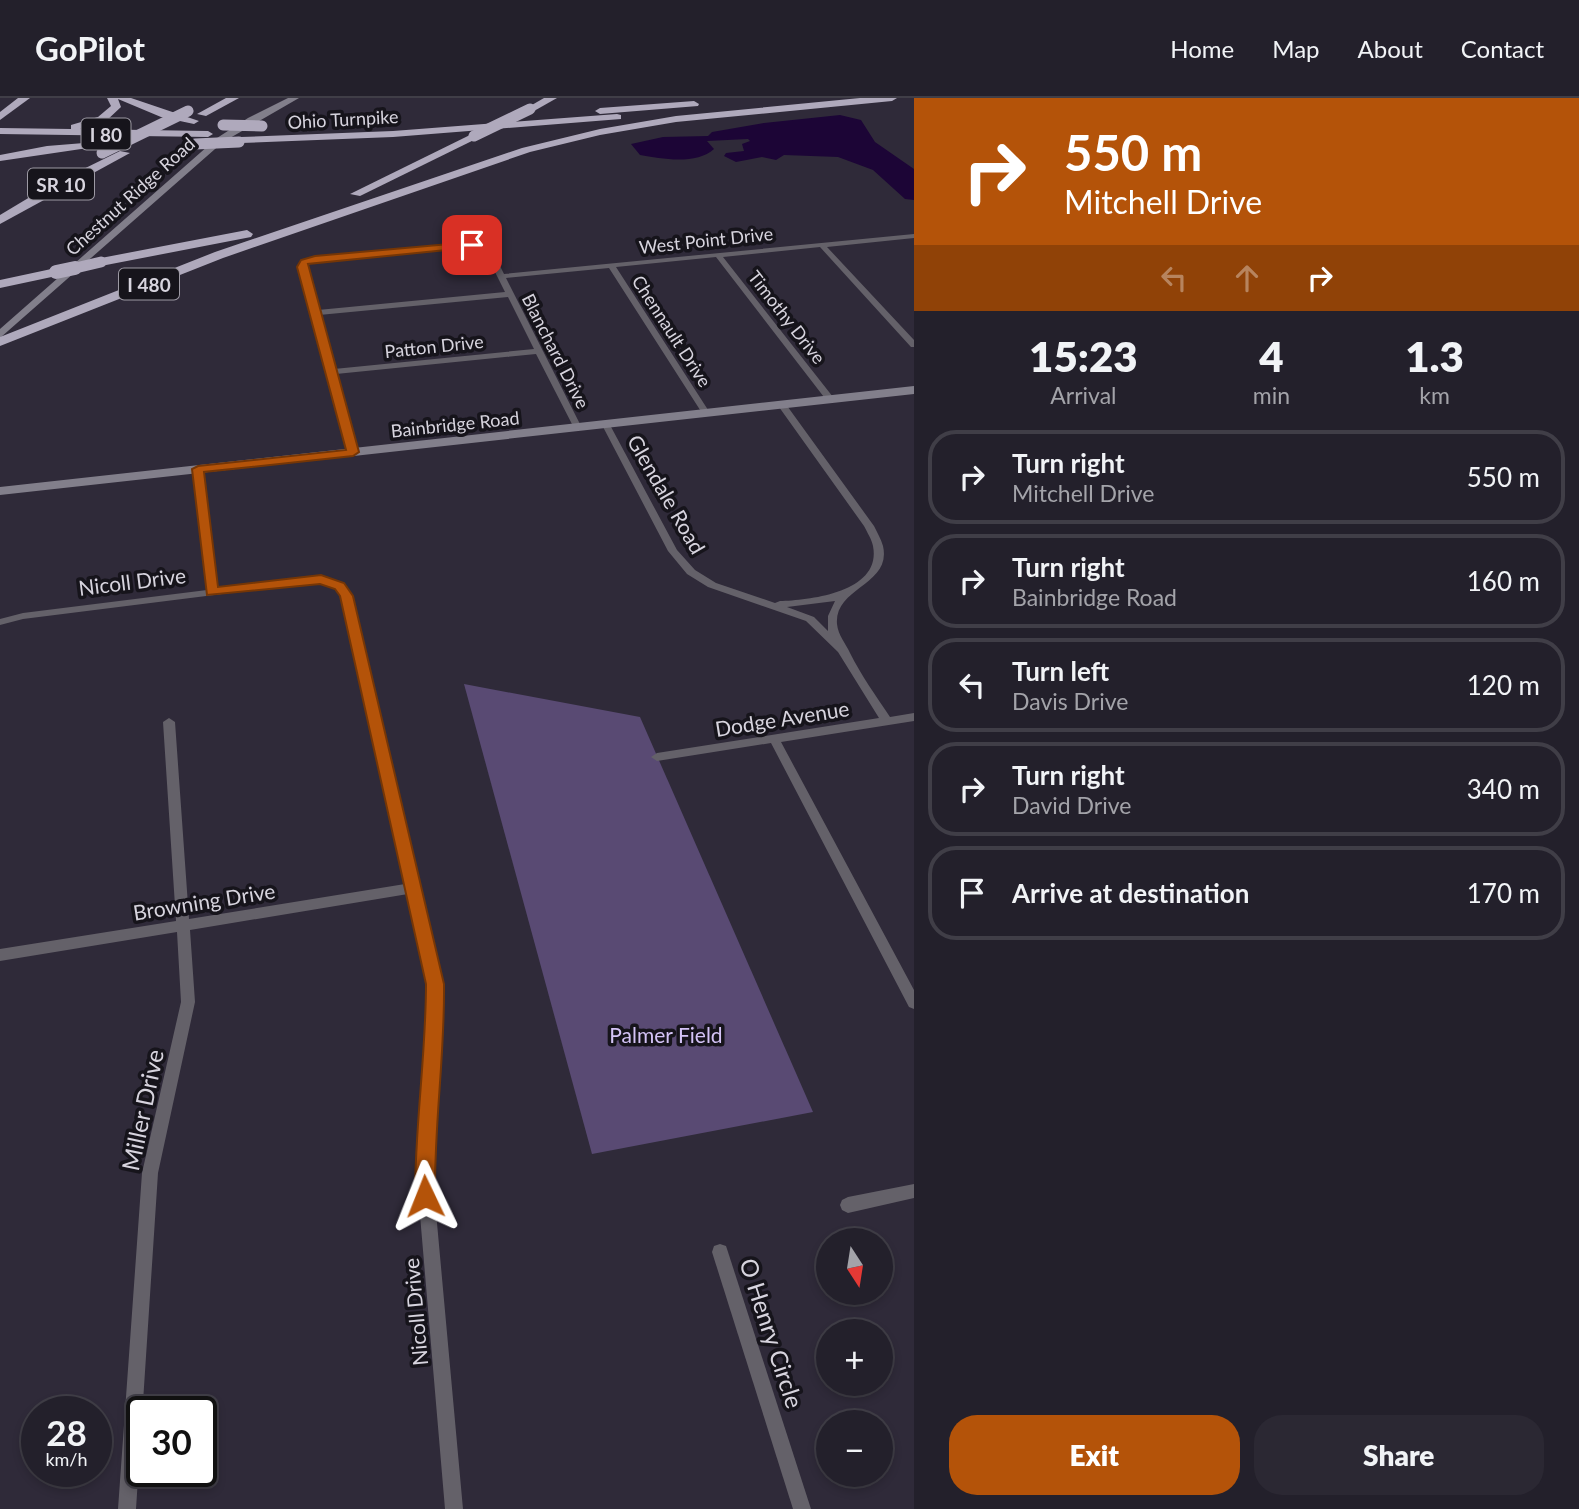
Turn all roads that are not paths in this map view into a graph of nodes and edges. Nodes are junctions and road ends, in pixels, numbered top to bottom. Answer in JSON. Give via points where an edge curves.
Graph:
{"nodes":[{"id":1,"x":23,"y":98,"type":"edge"},
{"id":2,"x":112,"y":98,"type":"edge"},
{"id":3,"x":122,"y":98,"type":"edge"},
{"id":4,"x":214,"y":98,"type":"edge"},
{"id":5,"x":234,"y":98,"type":"edge"},
{"id":6,"x":295,"y":98,"type":"edge"},
{"id":7,"x":552,"y":98,"type":"edge"},
{"id":8,"x":854,"y":98,"type":"edge"},
{"id":9,"x":892,"y":98,"type":"edge"},
{"id":10,"x":710,"y":102,"type":"dead end"},
{"id":11,"x":0,"y":115,"type":"edge"},
{"id":12,"x":414,"y":125,"type":"junction"},
{"id":13,"x":3,"y":131,"type":"edge"},
{"id":14,"x":244,"y":138,"type":"junction"},
{"id":15,"x":200,"y":140,"type":"junction"},
{"id":16,"x":0,"y":158,"type":"edge"},
{"id":17,"x":11,"y":197,"type":"dead end"},
{"id":18,"x":0,"y":220,"type":"edge"},
{"id":19,"x":914,"y":236,"type":"edge"},
{"id":20,"x":822,"y":245,"type":"junction"},
{"id":21,"x":489,"y":250,"type":"joint"},
{"id":22,"x":718,"y":255,"type":"junction"},
{"id":23,"x":611,"y":265,"type":"junction"},
{"id":24,"x":502,"y":276,"type":"junction"},
{"id":25,"x":0,"y":284,"type":"edge"},
{"id":26,"x":511,"y":294,"type":"junction"},
{"id":27,"x":315,"y":313,"type":"junction"},
{"id":28,"x":0,"y":335,"type":"edge"},
{"id":29,"x":0,"y":342,"type":"edge"},
{"id":30,"x":914,"y":345,"type":"edge"},
{"id":31,"x":539,"y":351,"type":"junction"},
{"id":32,"x":331,"y":372,"type":"junction"},
{"id":33,"x":914,"y":390,"type":"edge"},
{"id":34,"x":830,"y":399,"type":"junction"},
{"id":35,"x":782,"y":405,"type":"junction"},
{"id":36,"x":706,"y":413,"type":"junction"},
{"id":37,"x":606,"y":425,"type":"junction"},
{"id":38,"x":578,"y":428,"type":"junction"},
{"id":39,"x":353,"y":452,"type":"junction"},
{"id":40,"x":198,"y":469,"type":"junction"},
{"id":41,"x":0,"y":491,"type":"edge"},
{"id":42,"x":212,"y":592,"type":"junction"},
{"id":43,"x":845,"y":594,"type":"junction"},
{"id":44,"x":766,"y":602,"type":"junction"},
{"id":45,"x":0,"y":622,"type":"edge"},
{"id":46,"x":845,"y":653,"type":"junction"},
{"id":47,"x":914,"y":717,"type":"edge"},
{"id":48,"x":887,"y":721,"type":"junction"},
{"id":49,"x":169,"y":722,"type":"dead end"},
{"id":50,"x":774,"y":739,"type":"junction"},
{"id":51,"x":657,"y":757,"type":"dead end"},
{"id":52,"x":414,"y":888,"type":"junction"},
{"id":53,"x":183,"y":925,"type":"junction"},
{"id":54,"x":0,"y":955,"type":"edge"},
{"id":55,"x":914,"y":1003,"type":"edge"},
{"id":56,"x":914,"y":1191,"type":"edge"},
{"id":57,"x":848,"y":1205,"type":"dead end"},
{"id":58,"x":720,"y":1252,"type":"dead end"},
{"id":59,"x":127,"y":1509,"type":"edge"},
{"id":60,"x":454,"y":1509,"type":"edge"},
{"id":61,"x":802,"y":1509,"type":"edge"}],
"edges":[{"from":1,"to":11,"type":"highway"},
{"from":2,"to":13,"type":"highway","via":[[114,111],[92,123]]},
{"from":3,"to":12,"type":"highway","bridge":true,"via":[[171,116],[223,125]]},
{"from":4,"to":17,"type":"highway","number":"SR 10","bridge":true},
{"from":5,"to":18,"type":"highway","number":"SR 10","via":[[49,190]]},
{"from":6,"to":28,"type":"street","name":"Chestnut Ridge Road","via":[[220,140]]},
{"from":7,"to":25,"type":"highway","number":"I 480","bridge":true,"via":[[356,194],[256,231]]},
{"from":8,"to":14,"type":"highway","name":"Ohio Turnpike","via":[[456,130]]},
{"from":9,"to":29,"type":"highway","number":"I 480","via":[[663,121],[519,152],[219,255]]},
{"from":10,"to":12,"type":"highway","name":"Ohio Turnpike"},
{"from":12,"to":14,"type":"highway","name":"Ohio Turnpike"},
{"from":13,"to":15,"type":"highway","number":"I 80"},
{"from":14,"to":15,"type":"highway","bridge":true},
{"from":15,"to":16,"type":"highway","via":[[75,146]]},
{"from":19,"to":20,"type":"street","name":"West Point Drive"},
{"from":20,"to":22,"type":"street","name":"West Point Drive"},
{"from":20,"to":30,"type":"street"},
{"from":21,"to":24,"type":"street","name":"Blanchard Drive"},
{"from":21,"to":27,"type":"street","via":[[472,245],[307,261],[302,267]]},
{"from":22,"to":23,"type":"street","name":"West Point Drive"},
{"from":22,"to":34,"type":"street","name":"Timothy Drive"},
{"from":23,"to":24,"type":"street","name":"West Point Drive"},
{"from":23,"to":36,"type":"street","name":"Chennault Drive"},
{"from":24,"to":26,"type":"street","name":"Blanchard Drive"},
{"from":26,"to":27,"type":"street"},
{"from":26,"to":31,"type":"street","name":"Blanchard Drive"},
{"from":27,"to":32,"type":"street"},
{"from":31,"to":32,"type":"street","name":"Patton Drive"},
{"from":31,"to":38,"type":"street","name":"Blanchard Drive"},
{"from":32,"to":39,"type":"street"},
{"from":33,"to":34,"type":"street","name":"Bainbridge Road"},
{"from":34,"to":35,"type":"street","name":"Bainbridge Road"},
{"from":35,"to":36,"type":"street","name":"Bainbridge Road"},
{"from":35,"to":43,"type":"street","via":[[875,536],[879,553],[875,568]]},
{"from":36,"to":37,"type":"street","name":"Bainbridge Road"},
{"from":37,"to":38,"type":"street","name":"Bainbridge Road"},
{"from":37,"to":44,"type":"street","name":"Glendale Road","via":[[681,562],[720,589]]},
{"from":38,"to":39,"type":"street","name":"Bainbridge Road"},
{"from":39,"to":40,"type":"street","name":"Bainbridge Road"},
{"from":40,"to":41,"type":"street","name":"Bainbridge Road"},
{"from":40,"to":42,"type":"street"},
{"from":42,"to":45,"type":"street","name":"Nicoll Drive"},
{"from":42,"to":52,"type":"street","name":"Nicoll Drive","via":[[321,580],[344,591]]},
{"from":43,"to":44,"type":"street","via":[[813,603]]},
{"from":43,"to":46,"type":"street","via":[[832,626]]},
{"from":44,"to":46,"type":"street","name":"Glendale Road","via":[[810,619]]},
{"from":46,"to":48,"type":"street"},
{"from":47,"to":48,"type":"street","name":"Dodge Avenue"},
{"from":48,"to":50,"type":"street","name":"Dodge Avenue"},
{"from":49,"to":53,"type":"street","name":"Miller Drive"},
{"from":50,"to":51,"type":"street","name":"Dodge Avenue"},
{"from":50,"to":55,"type":"street"},
{"from":52,"to":53,"type":"street","name":"Browning Drive"},
{"from":52,"to":60,"type":"street","name":"Nicoll Drive","via":[[435,984],[436,1028],[424,1168]]},
{"from":53,"to":54,"type":"street","name":"Browning Drive"},
{"from":53,"to":59,"type":"street","name":"Miller Drive","via":[[188,1002],[150,1173]]},
{"from":56,"to":57,"type":"street"},
{"from":58,"to":61,"type":"street","name":"O Henry Circle"}]}
